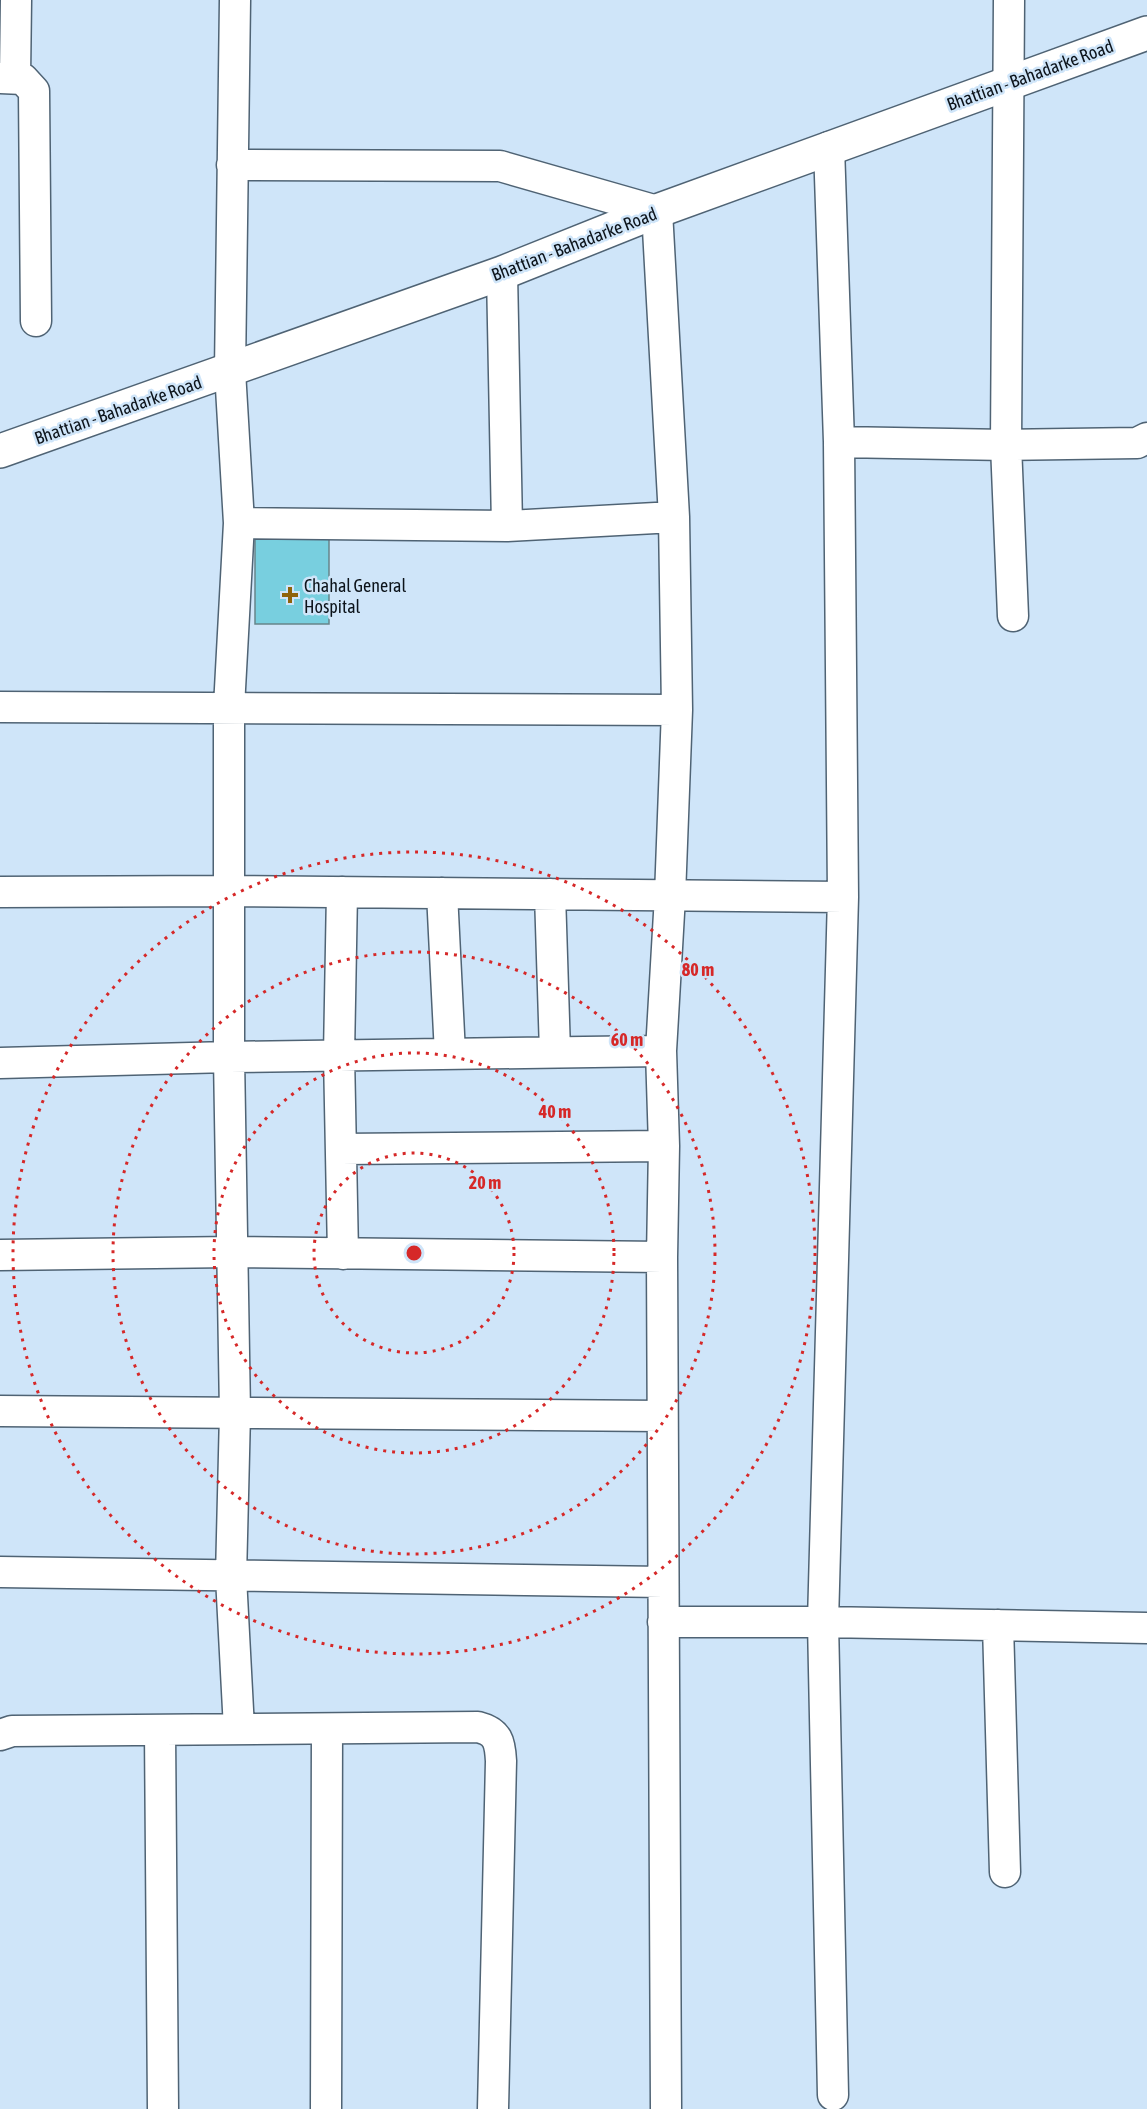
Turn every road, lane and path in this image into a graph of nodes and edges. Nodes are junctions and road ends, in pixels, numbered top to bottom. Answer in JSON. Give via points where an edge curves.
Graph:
{"nodes":[{"id":1,"x":16,"y":0,"type":"edge"},
{"id":2,"x":235,"y":0,"type":"edge"},
{"id":3,"x":1009,"y":0,"type":"edge"},
{"id":4,"x":1147,"y":33,"type":"edge"},
{"id":5,"x":8,"y":77,"type":"edge"},
{"id":6,"x":1007,"y":82,"type":"junction"},
{"id":7,"x":829,"y":147,"type":"junction"},
{"id":8,"x":232,"y":165,"type":"junction"},
{"id":9,"x":657,"y":211,"type":"junction"},
{"id":10,"x":502,"y":273,"type":"junction"},
{"id":11,"x":36,"y":321,"type":"dead end"},
{"id":12,"x":230,"y":371,"type":"junction"},
{"id":13,"x":1147,"y":438,"type":"edge"},
{"id":14,"x":839,"y":442,"type":"junction"},
{"id":15,"x":1006,"y":445,"type":"junction"},
{"id":16,"x":0,"y":451,"type":"edge"},
{"id":17,"x":674,"y":518,"type":"junction"},
{"id":18,"x":239,"y":523,"type":"junction"},
{"id":19,"x":507,"y":526,"type":"junction"},
{"id":20,"x":1013,"y":616,"type":"dead end"},
{"id":21,"x":0,"y":707,"type":"edge"},
{"id":22,"x":229,"y":707,"type":"junction"},
{"id":23,"x":677,"y":710,"type":"junction"},
{"id":24,"x":229,"y":891,"type":"junction"},
{"id":25,"x":0,"y":892,"type":"edge"},
{"id":26,"x":342,"y":892,"type":"junction"},
{"id":27,"x":442,"y":893,"type":"junction"},
{"id":28,"x":550,"y":894,"type":"junction"},
{"id":29,"x":670,"y":896,"type":"junction"},
{"id":30,"x":843,"y":897,"type":"junction"},
{"id":31,"x":661,"y":1051,"type":"junction"},
{"id":32,"x":555,"y":1052,"type":"junction"},
{"id":33,"x":450,"y":1054,"type":"junction"},
{"id":34,"x":339,"y":1055,"type":"junction"},
{"id":35,"x":229,"y":1057,"type":"junction"},
{"id":36,"x":0,"y":1063,"type":"edge"},
{"id":37,"x":664,"y":1146,"type":"junction"},
{"id":38,"x":341,"y":1149,"type":"junction"},
{"id":39,"x":232,"y":1252,"type":"junction"},
{"id":40,"x":343,"y":1254,"type":"junction"},
{"id":41,"x":0,"y":1255,"type":"edge"},
{"id":42,"x":662,"y":1257,"type":"junction"},
{"id":43,"x":0,"y":1411,"type":"edge"},
{"id":44,"x":235,"y":1413,"type":"junction"},
{"id":45,"x":662,"y":1416,"type":"junction"},
{"id":46,"x":0,"y":1572,"type":"edge"},
{"id":47,"x":231,"y":1576,"type":"junction"},
{"id":48,"x":663,"y":1582,"type":"junction"},
{"id":49,"x":663,"y":1622,"type":"junction"},
{"id":50,"x":823,"y":1622,"type":"junction"},
{"id":51,"x":998,"y":1625,"type":"junction"},
{"id":52,"x":1147,"y":1628,"type":"edge"},
{"id":53,"x":239,"y":1729,"type":"junction"},
{"id":54,"x":327,"y":1729,"type":"junction"},
{"id":55,"x":160,"y":1731,"type":"junction"},
{"id":56,"x":0,"y":1735,"type":"edge"},
{"id":57,"x":1005,"y":1872,"type":"dead end"},
{"id":58,"x":833,"y":2095,"type":"dead end"},
{"id":59,"x":164,"y":2109,"type":"edge"},
{"id":60,"x":326,"y":2109,"type":"edge"},
{"id":61,"x":493,"y":2109,"type":"edge"},
{"id":62,"x":666,"y":2109,"type":"edge"}],
"edges":[{"from":1,"to":5,"type":"street"},
{"from":2,"to":8,"type":"street"},
{"from":3,"to":6,"type":"street"},
{"from":4,"to":6,"type":"street","name":"Bhattian - Bahadarke Road"},
{"from":5,"to":11,"type":"street","via":[[23,79],[34,92]]},
{"from":6,"to":7,"type":"street","name":"Bhattian - Bahadarke Road"},
{"from":6,"to":15,"type":"street"},
{"from":7,"to":9,"type":"street","name":"Bhattian - Bahadarke Road"},
{"from":7,"to":14,"type":"street"},
{"from":8,"to":9,"type":"street","via":[[500,166]]},
{"from":8,"to":12,"type":"street"},
{"from":9,"to":10,"type":"street","name":"Bhattian - Bahadarke Road"},
{"from":9,"to":17,"type":"street"},
{"from":10,"to":12,"type":"street","name":"Bhattian - Bahadarke Road"},
{"from":10,"to":19,"type":"street"},
{"from":12,"to":16,"type":"street","name":"Bhattian - Bahadarke Road"},
{"from":12,"to":18,"type":"street"},
{"from":13,"to":15,"type":"street","via":[[1137,443]]},
{"from":14,"to":15,"type":"street"},
{"from":14,"to":30,"type":"street"},
{"from":15,"to":20,"type":"street"},
{"from":17,"to":19,"type":"street"},
{"from":17,"to":23,"type":"street"},
{"from":18,"to":19,"type":"street"},
{"from":18,"to":22,"type":"street"},
{"from":21,"to":22,"type":"street"},
{"from":22,"to":23,"type":"street"},
{"from":22,"to":24,"type":"street"},
{"from":23,"to":29,"type":"street"},
{"from":24,"to":25,"type":"street"},
{"from":24,"to":26,"type":"street"},
{"from":24,"to":35,"type":"street"},
{"from":26,"to":27,"type":"street"},
{"from":26,"to":34,"type":"street"},
{"from":27,"to":28,"type":"street"},
{"from":27,"to":33,"type":"street"},
{"from":28,"to":29,"type":"street"},
{"from":28,"to":32,"type":"street"},
{"from":29,"to":30,"type":"street"},
{"from":29,"to":31,"type":"street"},
{"from":30,"to":50,"type":"street"},
{"from":31,"to":32,"type":"street"},
{"from":31,"to":37,"type":"street"},
{"from":32,"to":33,"type":"street"},
{"from":33,"to":34,"type":"street"},
{"from":34,"to":35,"type":"street"},
{"from":34,"to":38,"type":"street"},
{"from":35,"to":36,"type":"street"},
{"from":35,"to":39,"type":"street"},
{"from":37,"to":38,"type":"street"},
{"from":37,"to":42,"type":"street"},
{"from":38,"to":40,"type":"street"},
{"from":39,"to":40,"type":"street"},
{"from":39,"to":41,"type":"street"},
{"from":39,"to":44,"type":"street"},
{"from":40,"to":42,"type":"street"},
{"from":42,"to":45,"type":"street"},
{"from":43,"to":44,"type":"street"},
{"from":44,"to":45,"type":"street"},
{"from":44,"to":47,"type":"street"},
{"from":45,"to":48,"type":"street"},
{"from":46,"to":47,"type":"street"},
{"from":47,"to":48,"type":"street"},
{"from":47,"to":53,"type":"street"},
{"from":48,"to":49,"type":"street"},
{"from":49,"to":50,"type":"street"},
{"from":49,"to":62,"type":"street"},
{"from":50,"to":51,"type":"street"},
{"from":50,"to":58,"type":"street"},
{"from":51,"to":52,"type":"street"},
{"from":51,"to":57,"type":"street"},
{"from":53,"to":54,"type":"street"},
{"from":53,"to":55,"type":"street"},
{"from":54,"to":60,"type":"street"},
{"from":54,"to":61,"type":"street","via":[[478,1727],[497,1737],[501,1761]]},
{"from":55,"to":56,"type":"street","via":[[12,1731]]},
{"from":55,"to":59,"type":"street"}]}
